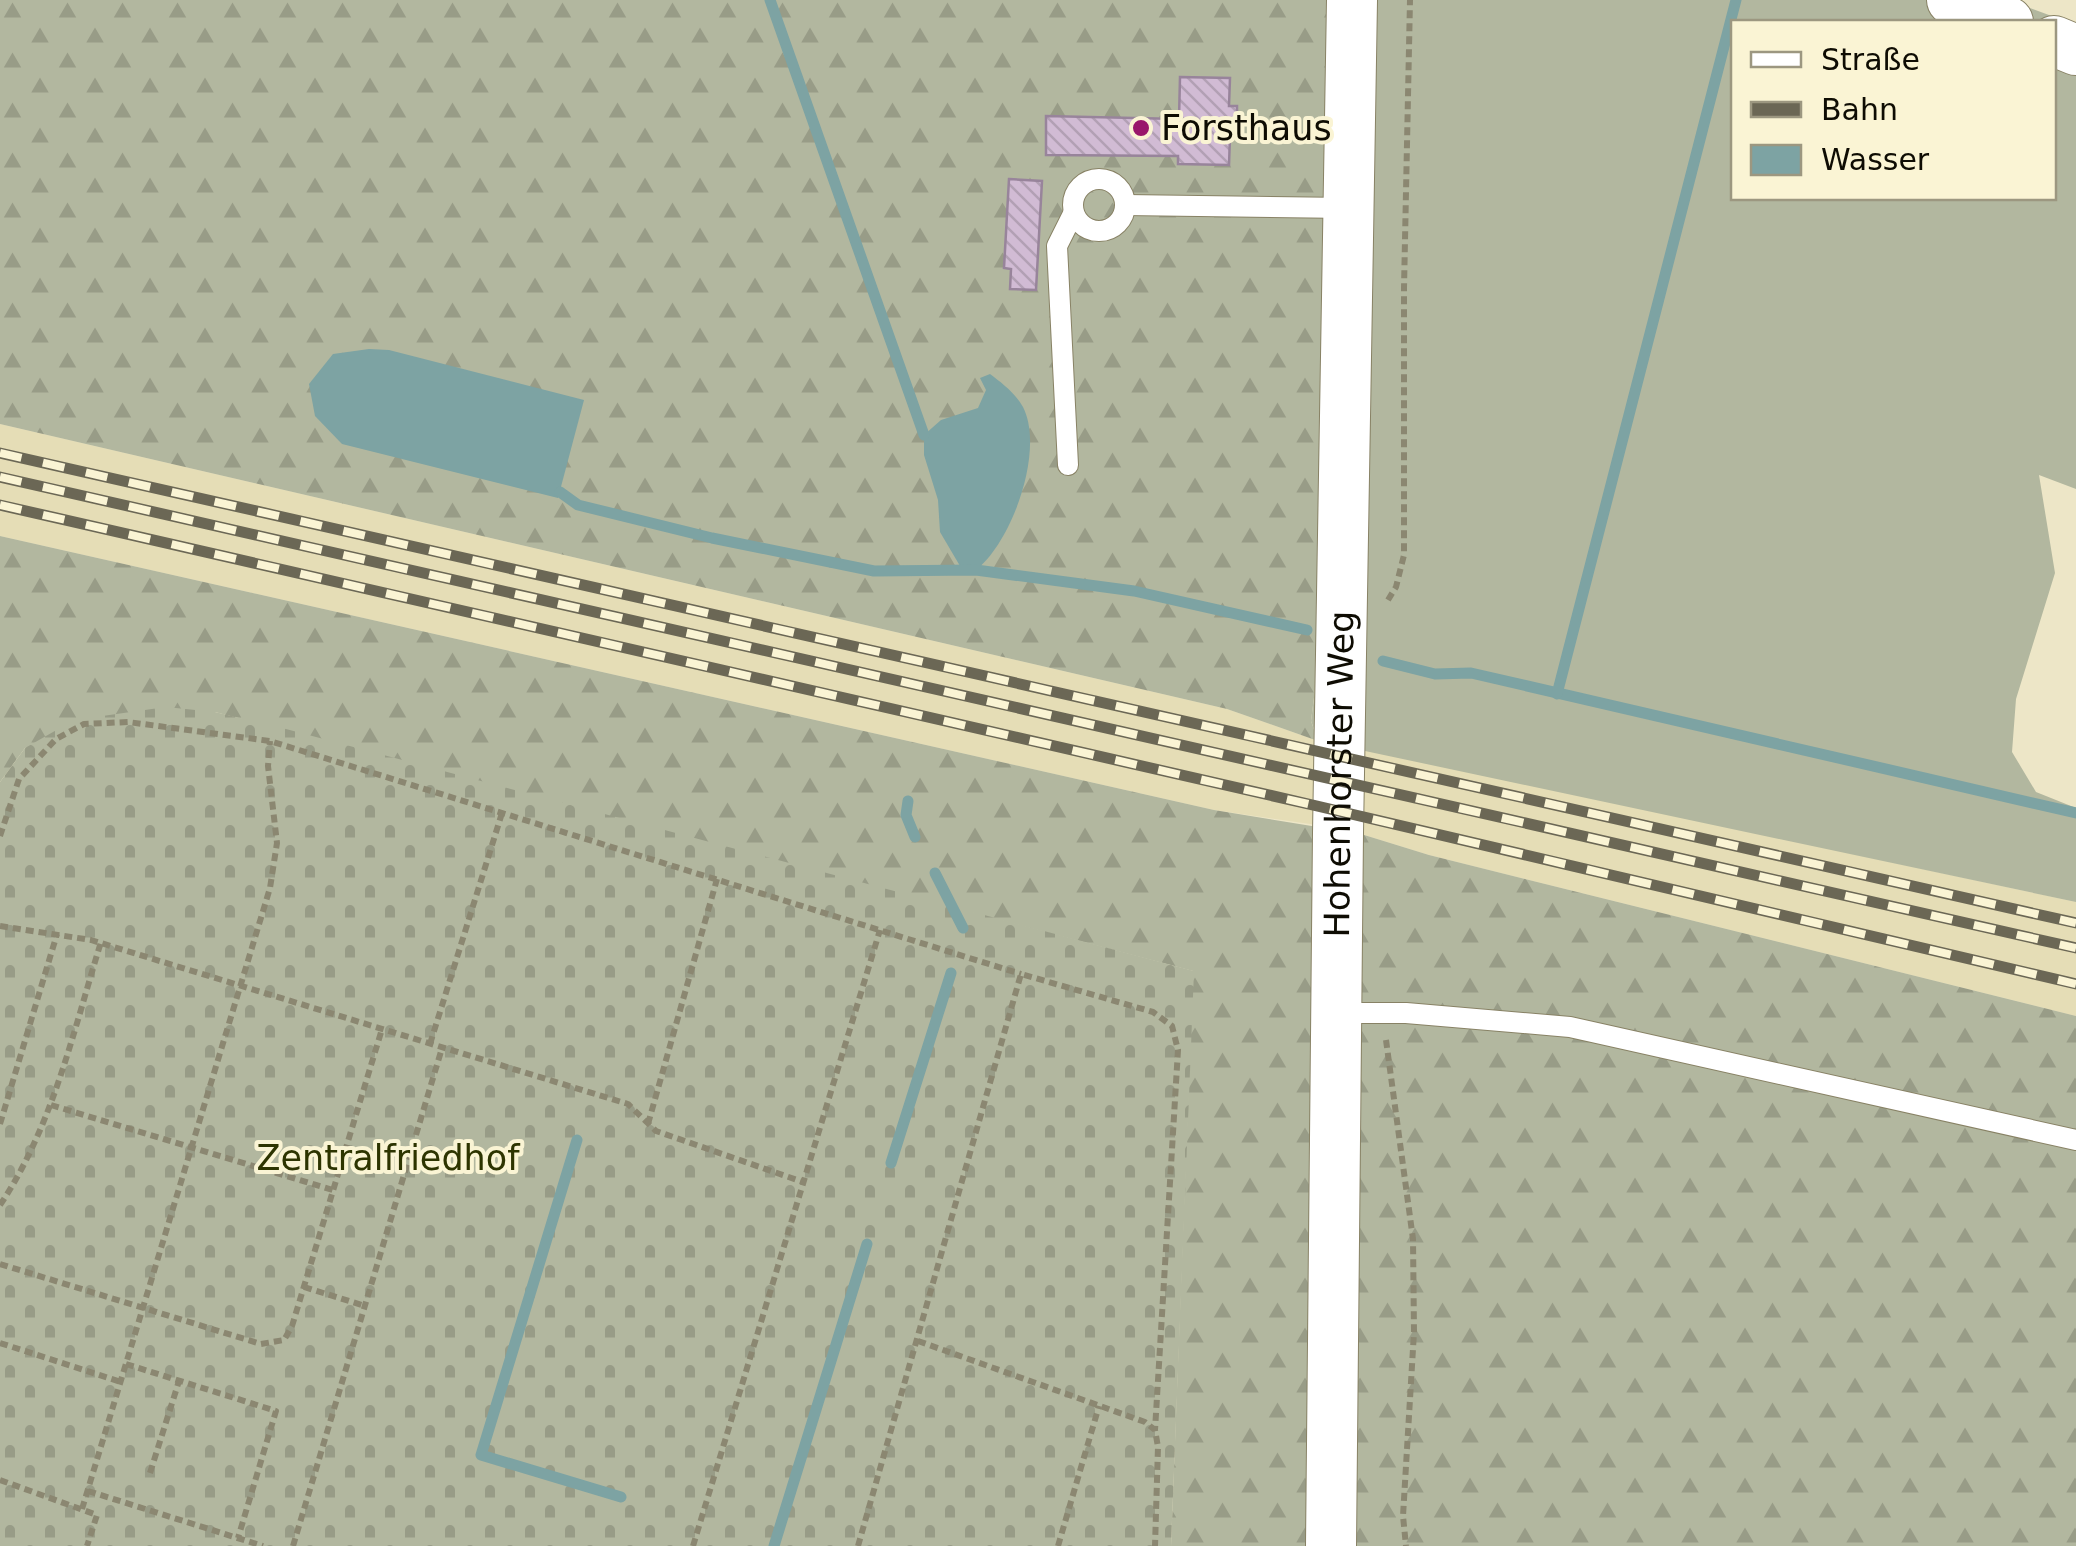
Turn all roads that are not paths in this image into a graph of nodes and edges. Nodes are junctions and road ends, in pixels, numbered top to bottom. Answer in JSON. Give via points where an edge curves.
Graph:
{"nodes":[{"id":1,"x":1352,"y":0,"type":"edge"},
{"id":2,"x":1952,"y":0,"type":"edge"},
{"id":3,"x":2003,"y":20,"type":"edge"},
{"id":4,"x":1125,"y":205,"type":"junction"},
{"id":5,"x":1348,"y":208,"type":"junction"},
{"id":6,"x":1073,"y":214,"type":"junction"},
{"id":7,"x":1068,"y":465,"type":"dead end"},
{"id":8,"x":1359,"y":1013,"type":"junction"},
{"id":9,"x":2076,"y":1140,"type":"edge"},
{"id":10,"x":1331,"y":1546,"type":"edge"}],
"edges":[{"from":1,"to":5,"type":"street","name":"Hohenhorster Weg"},
{"from":2,"to":3,"type":"street"},
{"from":4,"to":5,"type":"lane"},
{"from":4,"to":6,"type":"lane","via":[[1119,223],[1103,232],[1086,228]]},
{"from":4,"to":6,"type":"lane","via":[[1120,189],[1099,178],[1073,197]]},
{"from":5,"to":8,"type":"street","name":"Hohenhorster Weg"},
{"from":6,"to":7,"type":"lane","via":[[1057,246]]},
{"from":8,"to":9,"type":"lane","via":[[1570,1027]]},
{"from":8,"to":10,"type":"street","name":"Hohenhorster Weg"}]}
